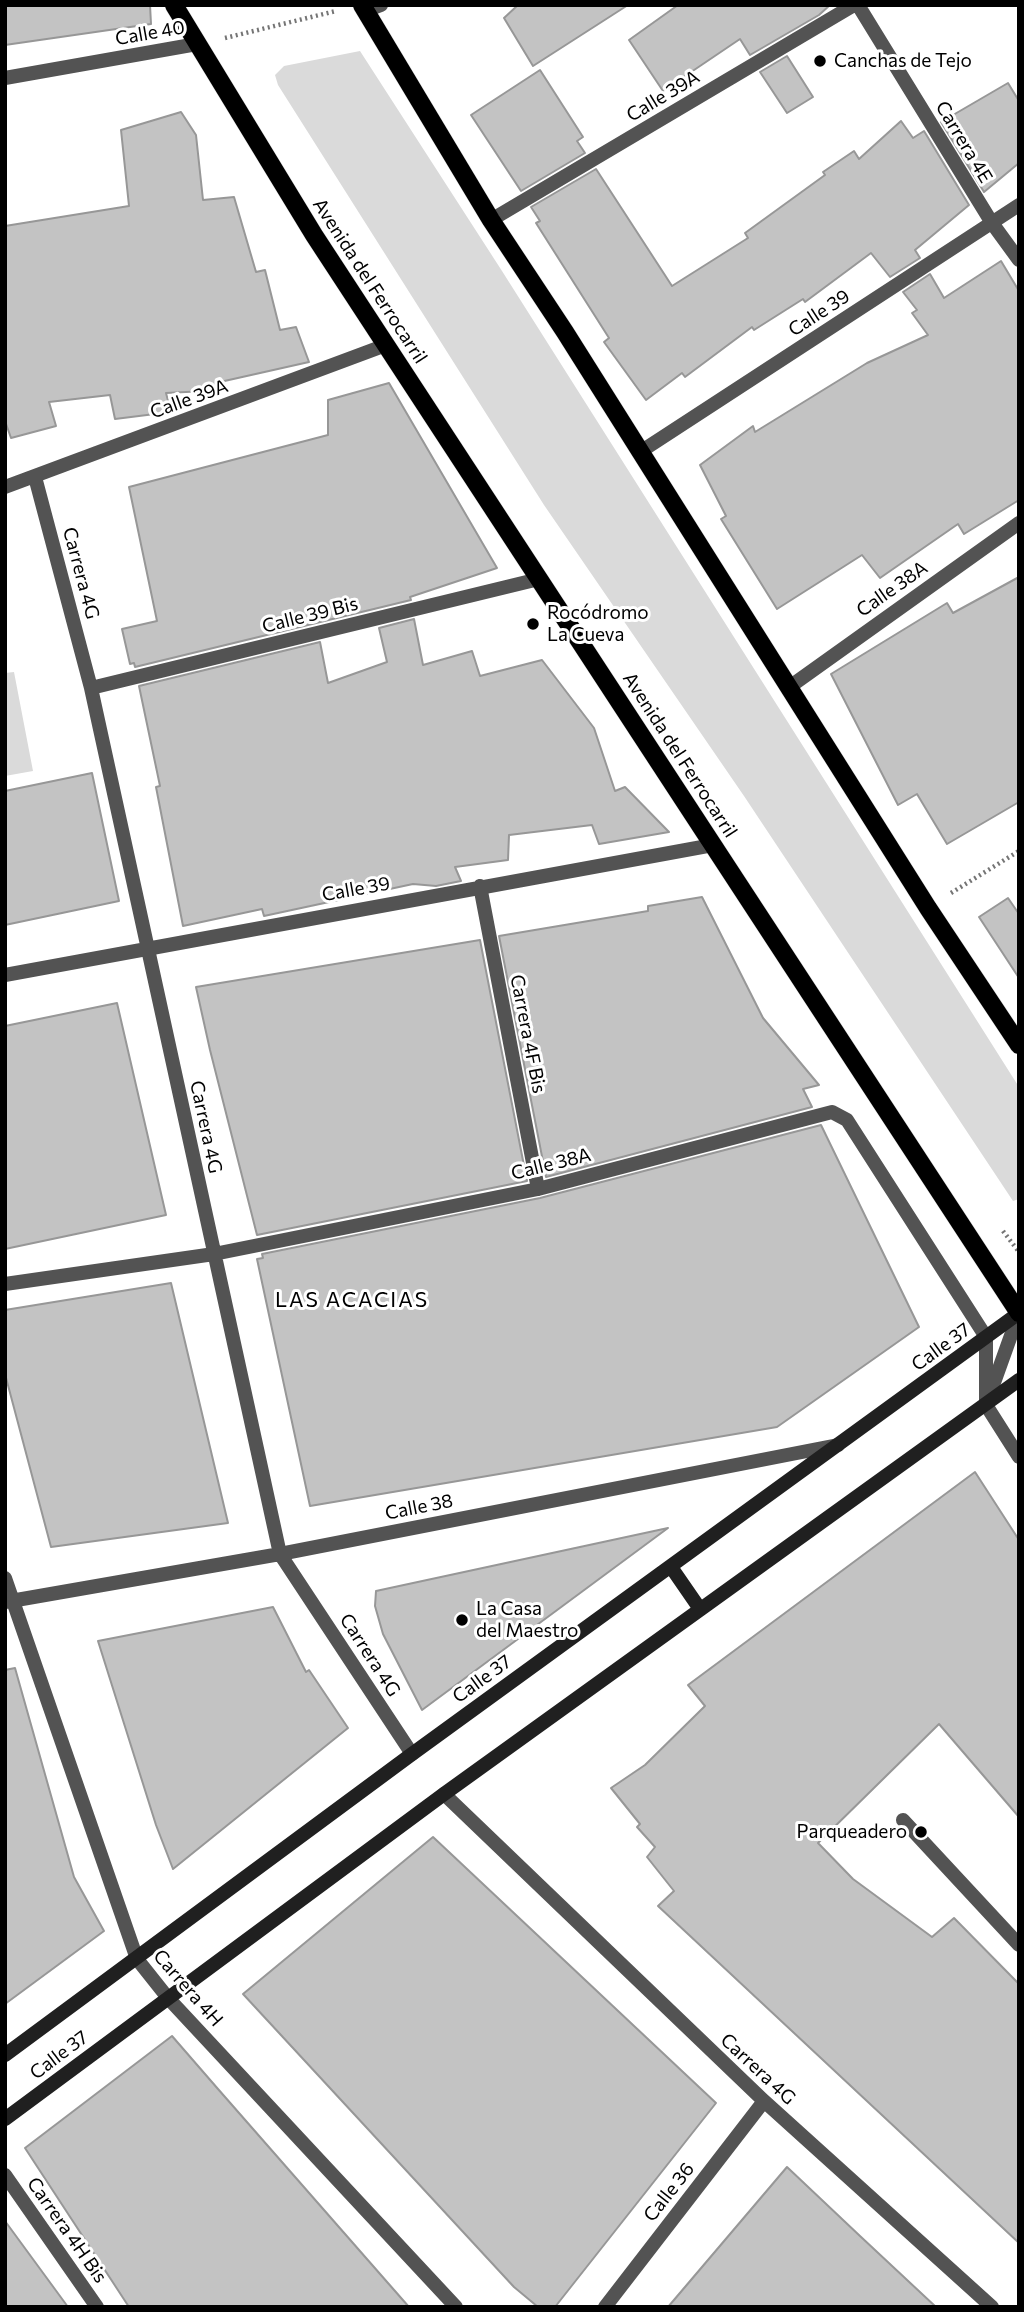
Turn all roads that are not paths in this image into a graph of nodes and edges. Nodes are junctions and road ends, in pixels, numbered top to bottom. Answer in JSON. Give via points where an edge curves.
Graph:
{"nodes":[{"id":1,"x":174,"y":5,"type":"edge"},
{"id":2,"x":856,"y":5,"type":"edge"},
{"id":3,"x":369,"y":7,"type":"edge"},
{"id":4,"x":197,"y":44,"type":"junction"},
{"id":5,"x":5,"y":78,"type":"edge"},
{"id":6,"x":1019,"y":205,"type":"edge"},
{"id":7,"x":491,"y":220,"type":"junction"},
{"id":8,"x":992,"y":223,"type":"junction"},
{"id":9,"x":1019,"y":260,"type":"edge"},
{"id":10,"x":386,"y":345,"type":"junction"},
{"id":11,"x":640,"y":452,"type":"junction"},
{"id":12,"x":35,"y":477,"type":"junction"},
{"id":13,"x":5,"y":487,"type":"edge"},
{"id":14,"x":1019,"y":523,"type":"edge"},
{"id":15,"x":539,"y":579,"type":"junction"},
{"id":16,"x":91,"y":688,"type":"junction"},
{"id":17,"x":788,"y":688,"type":"junction"},
{"id":18,"x":713,"y":845,"type":"junction"},
{"id":19,"x":480,"y":886,"type":"junction"},
{"id":20,"x":147,"y":947,"type":"junction"},
{"id":21,"x":5,"y":975,"type":"edge"},
{"id":22,"x":1019,"y":1045,"type":"edge"},
{"id":23,"x":538,"y":1189,"type":"junction"},
{"id":24,"x":214,"y":1254,"type":"junction"},
{"id":25,"x":5,"y":1284,"type":"edge"},
{"id":26,"x":1019,"y":1314,"type":"edge"},
{"id":27,"x":986,"y":1337,"type":"junction"},
{"id":28,"x":1019,"y":1380,"type":"edge"},
{"id":29,"x":986,"y":1405,"type":"junction"},
{"id":30,"x":840,"y":1445,"type":"junction"},
{"id":31,"x":1019,"y":1457,"type":"edge"},
{"id":32,"x":280,"y":1554,"type":"junction"},
{"id":33,"x":671,"y":1567,"type":"junction"},
{"id":34,"x":5,"y":1578,"type":"edge"},
{"id":35,"x":9,"y":1601,"type":"edge"},
{"id":36,"x":700,"y":1609,"type":"junction"},
{"id":37,"x":412,"y":1754,"type":"junction"},
{"id":38,"x":444,"y":1794,"type":"junction"},
{"id":39,"x":903,"y":1820,"type":"dead end"},
{"id":40,"x":1019,"y":1945,"type":"edge"},
{"id":41,"x":137,"y":1959,"type":"junction"},
{"id":42,"x":168,"y":1998,"type":"junction"},
{"id":43,"x":5,"y":2055,"type":"edge"},
{"id":44,"x":764,"y":2101,"type":"junction"},
{"id":45,"x":5,"y":2119,"type":"edge"},
{"id":46,"x":5,"y":2175,"type":"edge"},
{"id":47,"x":97,"y":2307,"type":"edge"},
{"id":48,"x":456,"y":2307,"type":"edge"},
{"id":49,"x":605,"y":2307,"type":"edge"},
{"id":50,"x":992,"y":2307,"type":"edge"}],
"edges":[{"from":1,"to":4,"type":"main road","name":"Avenida del Ferrocarril"},
{"from":2,"to":7,"type":"street","name":"Calle 39A"},
{"from":2,"to":8,"type":"street","name":"Carrera 4E"},
{"from":3,"to":7,"type":"main road"},
{"from":4,"to":5,"type":"street","name":"Calle 40"},
{"from":4,"to":10,"type":"main road","name":"Avenida del Ferrocarril"},
{"from":6,"to":8,"type":"street","name":"Calle 39"},
{"from":7,"to":11,"type":"main road"},
{"from":8,"to":9,"type":"street","name":"Carrera 4E"},
{"from":8,"to":11,"type":"street","name":"Calle 39"},
{"from":10,"to":12,"type":"street","name":"Calle 39A"},
{"from":10,"to":15,"type":"main road","name":"Avenida del Ferrocarril"},
{"from":11,"to":17,"type":"main road"},
{"from":12,"to":13,"type":"street","name":"Calle 39A"},
{"from":12,"to":16,"type":"street","name":"Carrera 4G"},
{"from":14,"to":17,"type":"street","name":"Calle 38A"},
{"from":15,"to":16,"type":"street","name":"Calle 39 Bis"},
{"from":15,"to":18,"type":"main road","name":"Avenida del Ferrocarril"},
{"from":16,"to":20,"type":"street","name":"Carrera 4G"},
{"from":17,"to":22,"type":"main road"},
{"from":18,"to":19,"type":"street","name":"Calle 39"},
{"from":18,"to":26,"type":"main road","name":"Avenida del Ferrocarril"},
{"from":19,"to":20,"type":"street","name":"Calle 39"},
{"from":19,"to":23,"type":"street","name":"Carrera 4F Bis"},
{"from":20,"to":21,"type":"street","name":"Calle 39"},
{"from":20,"to":24,"type":"street","name":"Carrera 4G"},
{"from":23,"to":24,"type":"street","name":"Calle 38A"},
{"from":23,"to":27,"type":"street","name":"Calle 38A","via":[[832,1112],[846,1120]]},
{"from":24,"to":25,"type":"street","name":"Calle 38A"},
{"from":24,"to":32,"type":"street","name":"Carrera 4G"},
{"from":26,"to":27,"type":"main road","name":"Calle 37"},
{"from":26,"to":29,"type":"street"},
{"from":27,"to":29,"type":"street"},
{"from":27,"to":30,"type":"main road","name":"Calle 37"},
{"from":28,"to":29,"type":"main road","name":"Calle 37"},
{"from":29,"to":31,"type":"street"},
{"from":29,"to":36,"type":"main road","name":"Calle 37"},
{"from":30,"to":32,"type":"street","name":"Calle 38"},
{"from":30,"to":33,"type":"main road","name":"Calle 37"},
{"from":32,"to":35,"type":"street","name":"Calle 38"},
{"from":32,"to":37,"type":"street","name":"Carrera 4G"},
{"from":33,"to":36,"type":"main road"},
{"from":33,"to":37,"type":"main road","name":"Calle 37"},
{"from":34,"to":35,"type":"street","name":"Carrera 4H"},
{"from":35,"to":41,"type":"street","name":"Carrera 4H"},
{"from":36,"to":38,"type":"main road","name":"Calle 37"},
{"from":37,"to":41,"type":"main road","name":"Calle 37"},
{"from":38,"to":42,"type":"main road","name":"Calle 37"},
{"from":38,"to":44,"type":"street","name":"Carrera 4G"},
{"from":39,"to":40,"type":"street"},
{"from":41,"to":42,"type":"street","name":"Carrera 4H"},
{"from":41,"to":43,"type":"main road","name":"Calle 37"},
{"from":42,"to":45,"type":"main road","name":"Calle 37"},
{"from":42,"to":48,"type":"street","name":"Carrera 4H"},
{"from":44,"to":49,"type":"street","name":"Calle 36"},
{"from":44,"to":50,"type":"street","name":"Carrera 4G"},
{"from":46,"to":47,"type":"street","name":"Carrera 4H Bis"}]}
